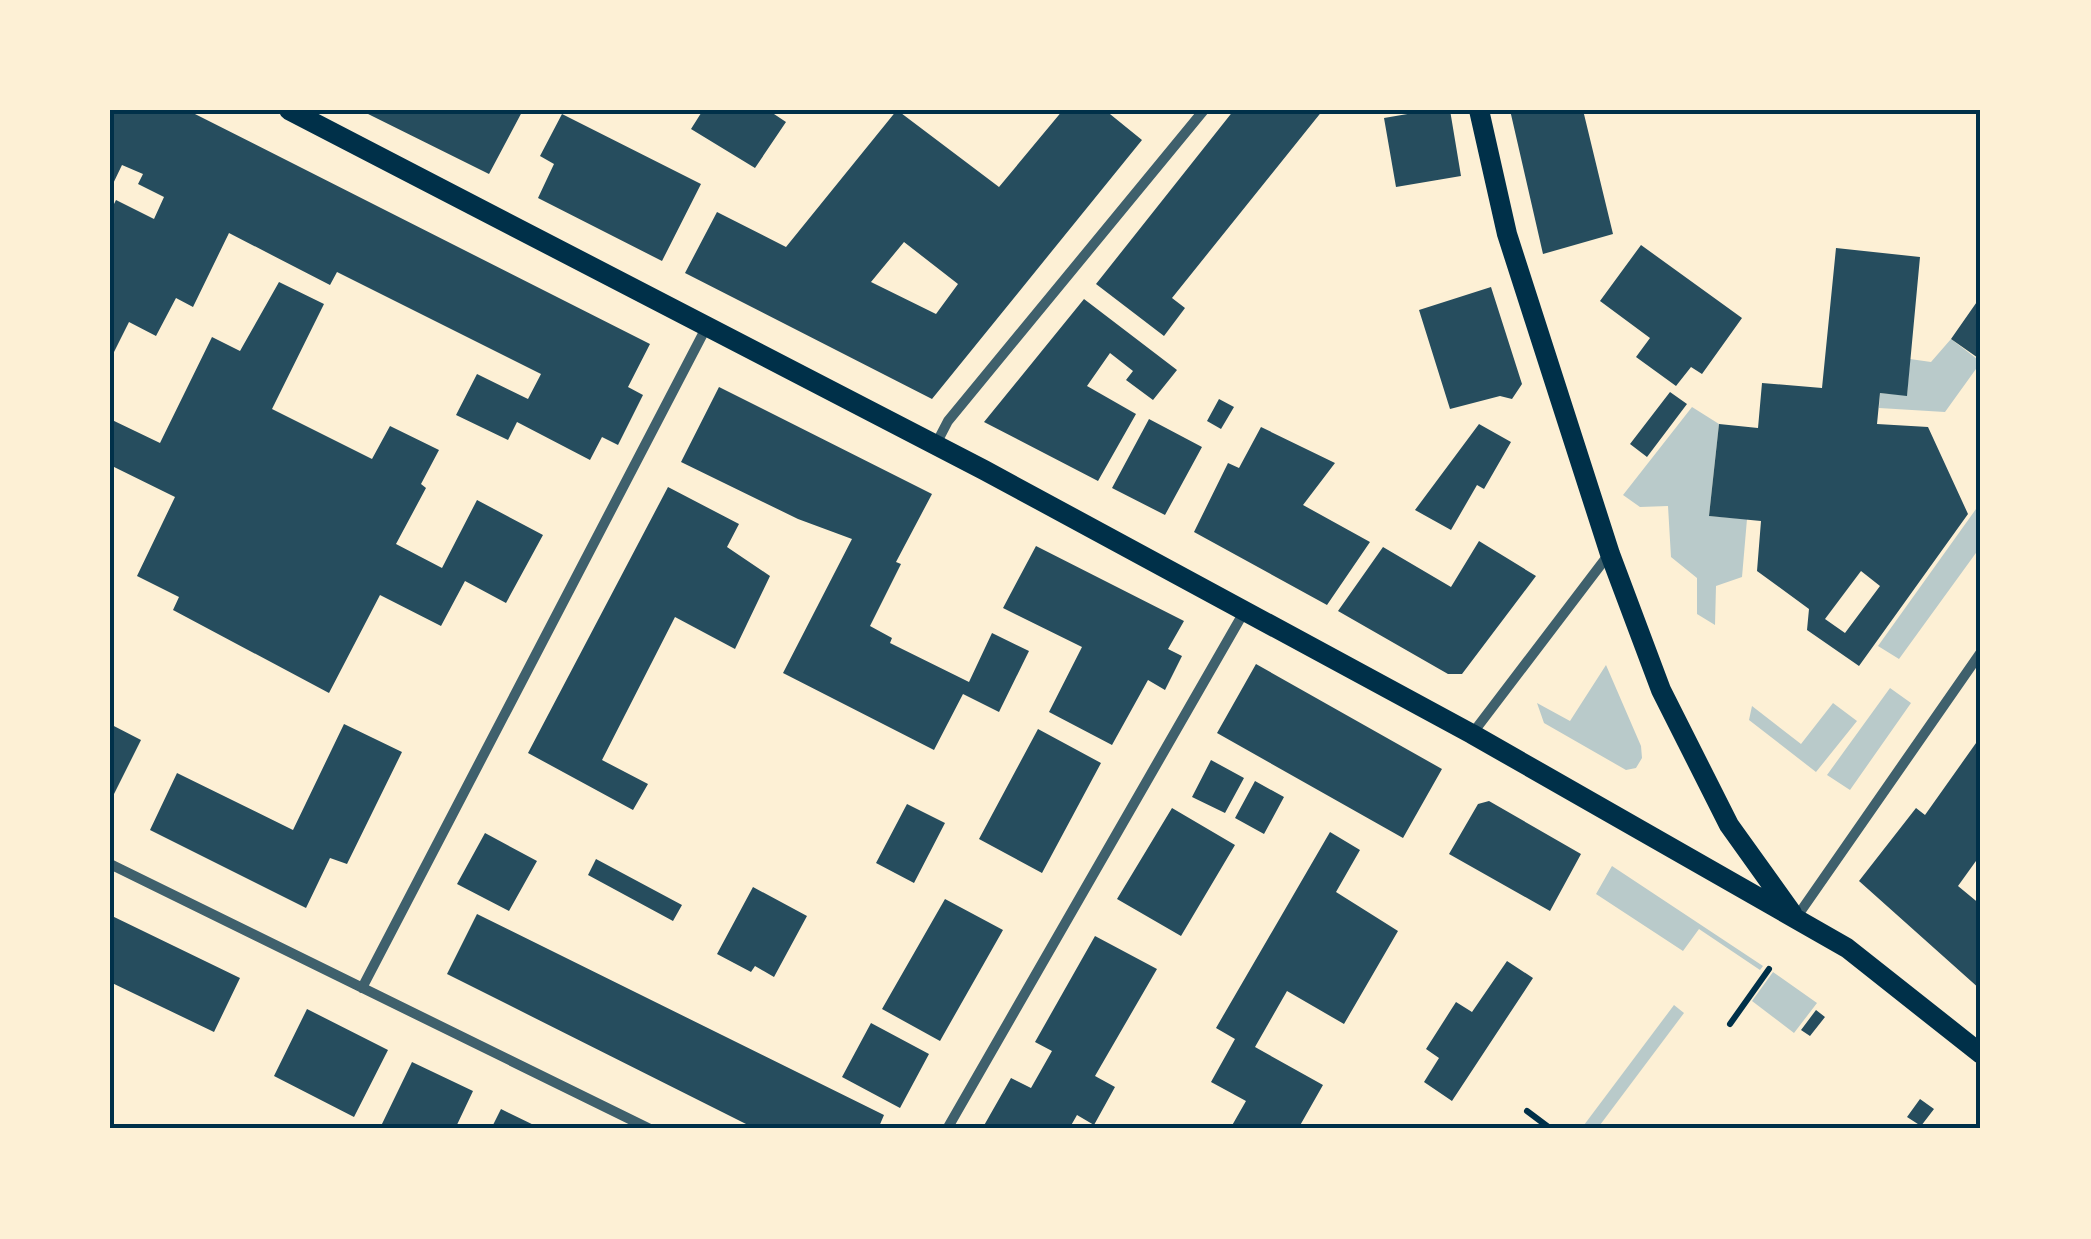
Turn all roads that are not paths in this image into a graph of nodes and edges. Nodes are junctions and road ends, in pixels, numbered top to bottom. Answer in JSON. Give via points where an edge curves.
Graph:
{"nodes":[{"id":1,"x":288,"y":110,"type":"edge"},
{"id":2,"x":1204,"y":110,"type":"edge"},
{"id":3,"x":1479,"y":110,"type":"edge"},
{"id":4,"x":707,"y":326,"type":"junction"},
{"id":5,"x":935,"y":445,"type":"junction"},
{"id":6,"x":1610,"y":554,"type":"junction"},
{"id":7,"x":1244,"y":612,"type":"junction"},
{"id":8,"x":1981,"y":652,"type":"edge"},
{"id":9,"x":1472,"y":734,"type":"junction"},
{"id":10,"x":110,"y":864,"type":"edge"},
{"id":11,"x":1796,"y":918,"type":"junction"},
{"id":12,"x":362,"y":988,"type":"junction"},
{"id":13,"x":1981,"y":1054,"type":"edge"},
{"id":14,"x":650,"y":1129,"type":"edge"},
{"id":15,"x":946,"y":1129,"type":"edge"}],
"edges":[{"from":1,"to":4,"type":"main road"},
{"from":2,"to":5,"type":"street"},
{"from":3,"to":6,"type":"main road","via":[[1507,234]]},
{"from":4,"to":5,"type":"main road"},
{"from":4,"to":12,"type":"street"},
{"from":5,"to":7,"type":"main road"},
{"from":6,"to":9,"type":"street"},
{"from":6,"to":11,"type":"main road","via":[[1695,762],[1729,825]]},
{"from":7,"to":9,"type":"main road"},
{"from":7,"to":15,"type":"street"},
{"from":8,"to":11,"type":"street"},
{"from":9,"to":11,"type":"main road"},
{"from":10,"to":12,"type":"street"},
{"from":11,"to":13,"type":"main road","via":[[1866,962]]},
{"from":12,"to":14,"type":"street"}]}
